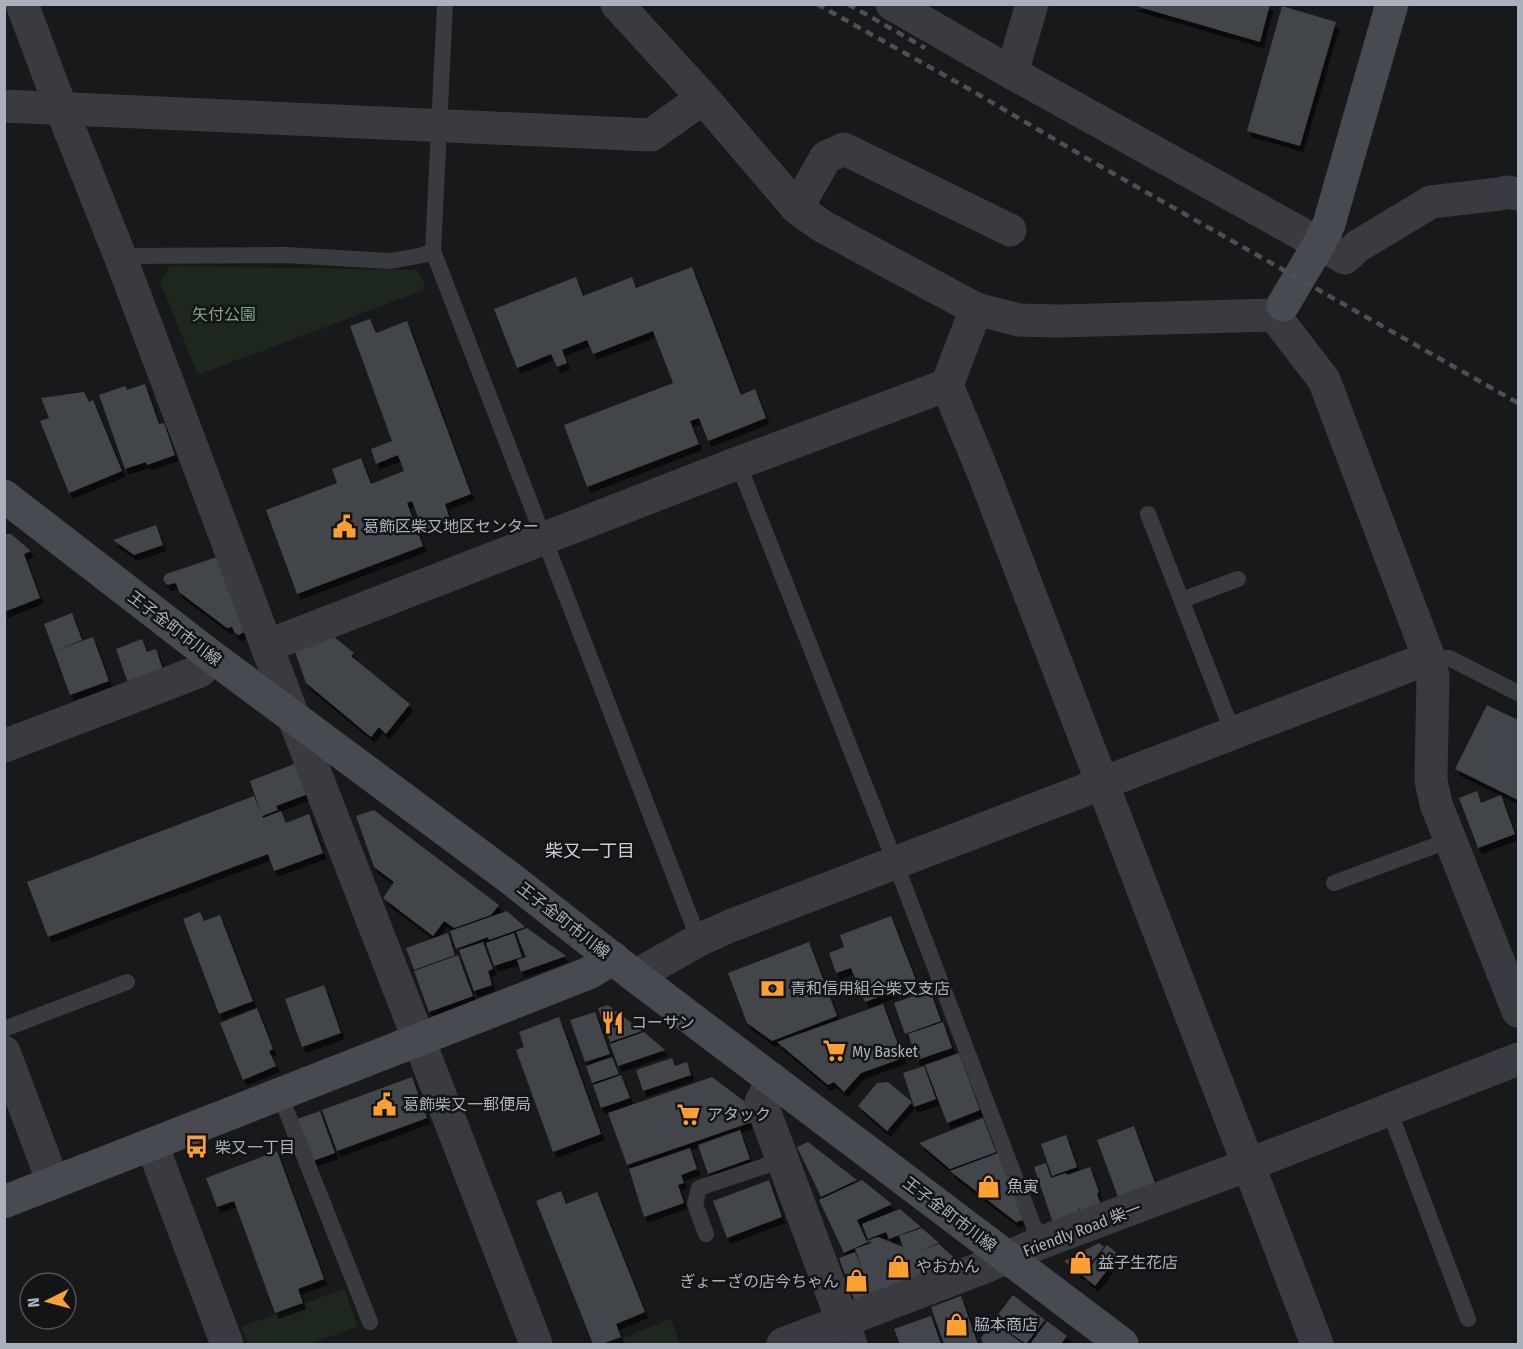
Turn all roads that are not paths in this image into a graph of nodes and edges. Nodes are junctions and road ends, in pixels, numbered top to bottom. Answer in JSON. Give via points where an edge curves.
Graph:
{"nodes":[{"id":1,"x":22,"y":4,"type":"edge"},
{"id":2,"x":445,"y":4,"type":"edge"},
{"id":3,"x":617,"y":4,"type":"edge"},
{"id":4,"x":892,"y":4,"type":"edge"},
{"id":5,"x":1032,"y":4,"type":"edge"},
{"id":6,"x":1392,"y":4,"type":"edge"},
{"id":7,"x":1012,"y":74,"type":"junction"},
{"id":8,"x":703,"y":98,"type":"junction"},
{"id":9,"x":4,"y":106,"type":"edge"},
{"id":10,"x":61,"y":108,"type":"junction"},
{"id":11,"x":440,"y":125,"type":"junction"},
{"id":12,"x":1518,"y":194,"type":"edge"},
{"id":13,"x":797,"y":208,"type":"junction"},
{"id":14,"x":1010,"y":231,"type":"dead end"},
{"id":15,"x":1319,"y":244,"type":"junction"},
{"id":16,"x":433,"y":251,"type":"junction"},
{"id":17,"x":120,"y":256,"type":"junction"},
{"id":18,"x":976,"y":309,"type":"junction"},
{"id":19,"x":1279,"y":310,"type":"junction"},
{"id":20,"x":947,"y":385,"type":"junction"},
{"id":21,"x":738,"y":463,"type":"junction"},
{"id":22,"x":4,"y":496,"type":"edge"},
{"id":23,"x":1148,"y":514,"type":"dead end"},
{"id":24,"x":544,"y":538,"type":"junction"},
{"id":25,"x":1238,"y":579,"type":"dead end"},
{"id":26,"x":1182,"y":600,"type":"junction"},
{"id":27,"x":267,"y":646,"type":"junction"},
{"id":28,"x":212,"y":656,"type":"junction"},
{"id":29,"x":1429,"y":657,"type":"junction"},
{"id":30,"x":1518,"y":693,"type":"edge"},
{"id":31,"x":293,"y":716,"type":"junction"},
{"id":32,"x":1233,"y":733,"type":"junction"},
{"id":33,"x":4,"y":746,"type":"edge"},
{"id":34,"x":1101,"y":783,"type":"junction"},
{"id":35,"x":1450,"y":840,"type":"junction"},
{"id":36,"x":896,"y":862,"type":"junction"},
{"id":37,"x":1334,"y":884,"type":"dead end"},
{"id":38,"x":699,"y":940,"type":"junction"},
{"id":39,"x":624,"y":967,"type":"junction"},
{"id":40,"x":127,"y":982,"type":"dead end"},
{"id":41,"x":1518,"y":1011,"type":"edge"},
{"id":42,"x":4,"y":1029,"type":"edge"},
{"id":43,"x":419,"y":1040,"type":"junction"},
{"id":44,"x":4,"y":1052,"type":"edge"},
{"id":45,"x":1518,"y":1059,"type":"edge"},
{"id":46,"x":772,"y":1080,"type":"junction"},
{"id":47,"x":280,"y":1095,"type":"junction"},
{"id":48,"x":1389,"y":1110,"type":"junction"},
{"id":49,"x":152,"y":1145,"type":"junction"},
{"id":50,"x":782,"y":1160,"type":"junction"},
{"id":51,"x":1248,"y":1165,"type":"junction"},
{"id":52,"x":53,"y":1182,"type":"junction"},
{"id":53,"x":4,"y":1202,"type":"edge"},
{"id":54,"x":706,"y":1234,"type":"dead end"},
{"id":55,"x":1040,"y":1243,"type":"junction"},
{"id":56,"x":1008,"y":1258,"type":"junction"},
{"id":57,"x":1468,"y":1319,"type":"dead end"},
{"id":58,"x":370,"y":1322,"type":"dead end"},
{"id":59,"x":847,"y":1333,"type":"edge"},
{"id":60,"x":227,"y":1344,"type":"edge"},
{"id":61,"x":536,"y":1344,"type":"edge"},
{"id":62,"x":783,"y":1344,"type":"edge"},
{"id":63,"x":1122,"y":1344,"type":"edge"},
{"id":64,"x":1317,"y":1344,"type":"edge"}],
"edges":[{"from":1,"to":10,"type":"street"},
{"from":2,"to":11,"type":"lane"},
{"from":3,"to":8,"type":"street"},
{"from":4,"to":7,"type":"street"},
{"from":5,"to":7,"type":"street"},
{"from":6,"to":15,"type":"main road","via":[[1329,224]]},
{"from":7,"to":15,"type":"street"},
{"from":8,"to":11,"type":"street","via":[[651,135]]},
{"from":8,"to":13,"type":"street"},
{"from":9,"to":10,"type":"street"},
{"from":10,"to":11,"type":"street"},
{"from":10,"to":17,"type":"street"},
{"from":11,"to":16,"type":"lane"},
{"from":12,"to":15,"type":"street","via":[[1431,202],[1345,258]]},
{"from":13,"to":14,"type":"street","via":[[826,158],[844,150]]},
{"from":13,"to":18,"type":"street","via":[[822,226]]},
{"from":15,"to":19,"type":"main road"},
{"from":16,"to":17,"type":"lane","via":[[390,261],[286,255]]},
{"from":16,"to":24,"type":"lane"},
{"from":17,"to":27,"type":"street"},
{"from":18,"to":19,"type":"street","via":[[1019,320],[1059,321]]},
{"from":18,"to":20,"type":"street"},
{"from":19,"to":29,"type":"street","via":[[1324,380]]},
{"from":20,"to":21,"type":"street"},
{"from":20,"to":34,"type":"street"},
{"from":21,"to":24,"type":"street"},
{"from":21,"to":36,"type":"lane"},
{"from":22,"to":28,"type":"main road","name":"王子金町市川線"},
{"from":23,"to":26,"type":"lane"},
{"from":24,"to":27,"type":"street"},
{"from":24,"to":38,"type":"lane"},
{"from":25,"to":26,"type":"lane"},
{"from":26,"to":32,"type":"lane"},
{"from":27,"to":31,"type":"street"},
{"from":28,"to":31,"type":"main road","name":"王子金町市川線"},
{"from":28,"to":33,"type":"street","via":[[200,671]]},
{"from":29,"to":30,"type":"lane","via":[[1449,658]]},
{"from":29,"to":32,"type":"street"},
{"from":29,"to":35,"type":"street","via":[[1433,676],[1431,780]]},
{"from":31,"to":39,"type":"main road","name":"王子金町市川線"},
{"from":31,"to":43,"type":"street"},
{"from":32,"to":34,"type":"street"},
{"from":34,"to":36,"type":"street"},
{"from":34,"to":51,"type":"street"},
{"from":35,"to":37,"type":"lane"},
{"from":35,"to":41,"type":"street"},
{"from":36,"to":38,"type":"street"},
{"from":36,"to":55,"type":"lane"},
{"from":38,"to":39,"type":"street"},
{"from":39,"to":43,"type":"main road","via":[[589,973]]},
{"from":39,"to":46,"type":"main road","name":"王子金町市川線"},
{"from":40,"to":42,"type":"lane"},
{"from":43,"to":47,"type":"main road"},
{"from":43,"to":61,"type":"street"},
{"from":44,"to":52,"type":"street"},
{"from":45,"to":48,"type":"street","name":"Friendly Road 柴一"},
{"from":46,"to":50,"type":"street","via":[[761,1102]]},
{"from":46,"to":56,"type":"main road","name":"王子金町市川線"},
{"from":47,"to":49,"type":"main road"},
{"from":47,"to":58,"type":"lane"},
{"from":48,"to":51,"type":"street","name":"Friendly Road 柴一"},
{"from":48,"to":57,"type":"lane"},
{"from":49,"to":52,"type":"main road"},
{"from":49,"to":60,"type":"street"},
{"from":50,"to":54,"type":"lane","via":[[699,1188],[695,1204]]},
{"from":50,"to":59,"type":"street"},
{"from":51,"to":55,"type":"street","name":"Friendly Road 柴一"},
{"from":51,"to":64,"type":"street"},
{"from":52,"to":53,"type":"main road"},
{"from":55,"to":56,"type":"street","name":"Friendly Road 柴一"},
{"from":56,"to":59,"type":"street","name":"Friendly Road 柴一"},
{"from":56,"to":63,"type":"main road","name":"王子金町市川線"},
{"from":59,"to":62,"type":"street","name":"Friendly Road 柴一"}]}
